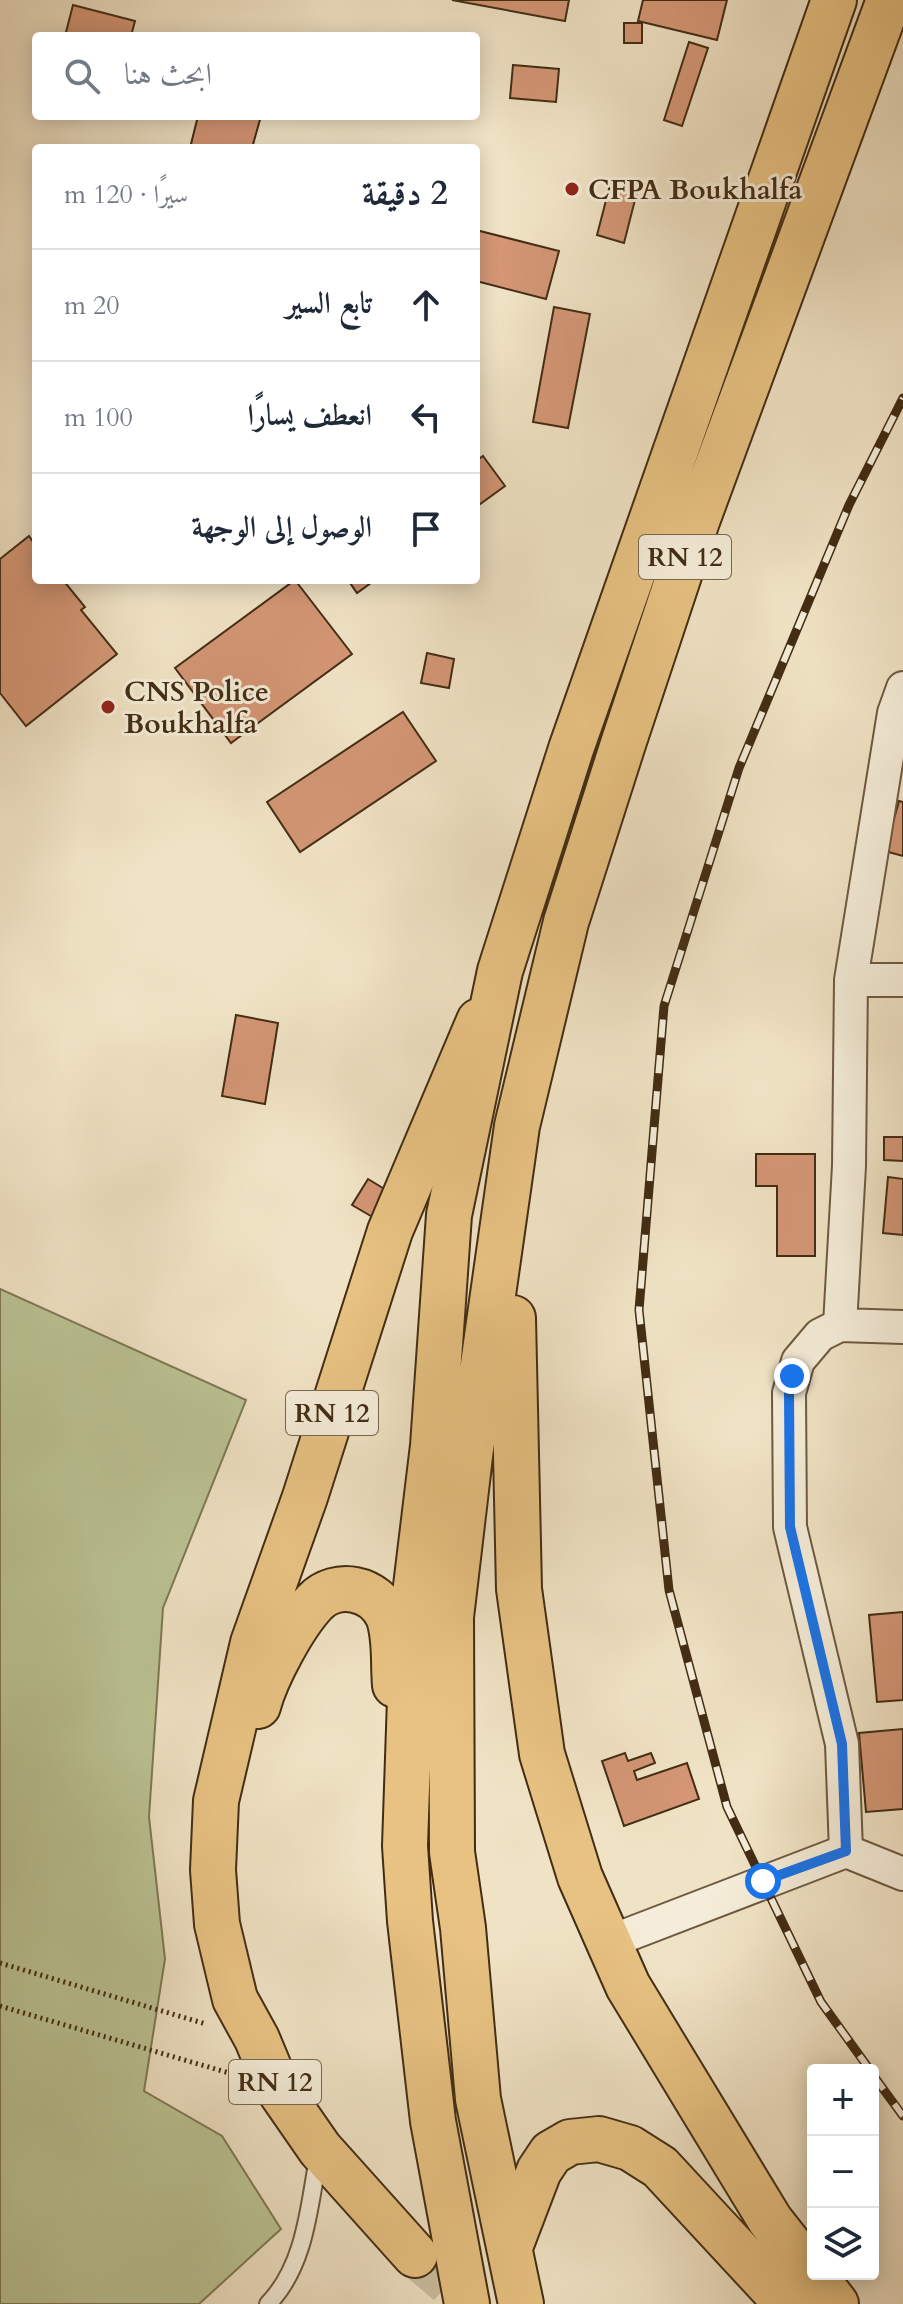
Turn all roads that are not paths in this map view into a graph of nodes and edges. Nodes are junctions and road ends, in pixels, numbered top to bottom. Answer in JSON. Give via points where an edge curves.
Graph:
{"nodes":[{"id":1,"x":834,"y":0,"type":"edge"},
{"id":2,"x":889,"y":0,"type":"edge"},
{"id":3,"x":903,"y":688,"type":"edge"},
{"id":4,"x":500,"y":971,"type":"junction"},
{"id":5,"x":851,"y":980,"type":"junction"},
{"id":6,"x":903,"y":980,"type":"edge"},
{"id":7,"x":517,"y":1126,"type":"junction"},
{"id":8,"x":840,"y":1325,"type":"junction"},
{"id":9,"x":903,"y":1327,"type":"edge"},
{"id":10,"x":405,"y":1846,"type":"junction"},
{"id":11,"x":846,"y":1851,"type":"junction"},
{"id":12,"x":213,"y":1870,"type":"junction"},
{"id":13,"x":903,"y":1874,"type":"edge"},
{"id":14,"x":609,"y":1942,"type":"junction"},
{"id":15,"x":320,"y":2149,"type":"junction"},
{"id":16,"x":510,"y":2247,"type":"junction"},
{"id":17,"x":415,"y":2255,"type":"tunnel mouth"},
{"id":18,"x":268,"y":2304,"type":"edge"},
{"id":19,"x":467,"y":2304,"type":"edge"},
{"id":20,"x":521,"y":2304,"type":"edge"},
{"id":21,"x":787,"y":2304,"type":"edge"},
{"id":22,"x":836,"y":2304,"type":"edge"}],
"edges":[{"from":1,"to":4,"type":"highway","number":"RN 12","via":[[576,734]]},
{"from":2,"to":7,"type":"highway","number":"RN 12","via":[[697,521],[623,744],[566,922]]},
{"from":3,"to":5,"type":"street","via":[[894,713]]},
{"from":4,"to":10,"type":"highway","via":[[449,1215],[433,1446],[413,1611]]},
{"from":4,"to":12,"type":"highway","number":"RN 12","via":[[390,1231],[253,1643],[216,1801]]},
{"from":5,"to":6,"type":"street"},
{"from":5,"to":8,"type":"street"},
{"from":7,"to":14,"type":"highway","via":[[512,1360],[519,1589],[542,1754],[580,1877]]},
{"from":7,"to":16,"type":"highway","via":[[451,1617],[452,1852],[478,2099]]},
{"from":8,"to":9,"type":"street"},
{"from":8,"to":11,"type":"street","via":[[808,1347],[792,1376],[790,1527],[842,1744]]},
{"from":10,"to":12,"type":"highway","via":[[389,1620],[371,1596],[342,1589],[315,1602],[263,1689]]},
{"from":10,"to":19,"type":"highway","via":[[433,2121]]},
{"from":11,"to":13,"type":"street"},
{"from":11,"to":14,"type":"street"},
{"from":12,"to":15,"type":"highway","number":"RN 12","via":[[217,1924],[235,1999],[277,2087]]},
{"from":14,"to":22,"type":"highway","via":[[628,1986],[770,2220]]},
{"from":15,"to":17,"type":"highway","number":"RN 12"},
{"from":15,"to":18,"type":"lane","via":[[303,2237],[291,2272]]},
{"from":16,"to":20,"type":"highway"},
{"from":16,"to":21,"type":"highway","via":[[551,2153],[570,2142],[599,2139],[630,2148],[660,2167]]}]}
